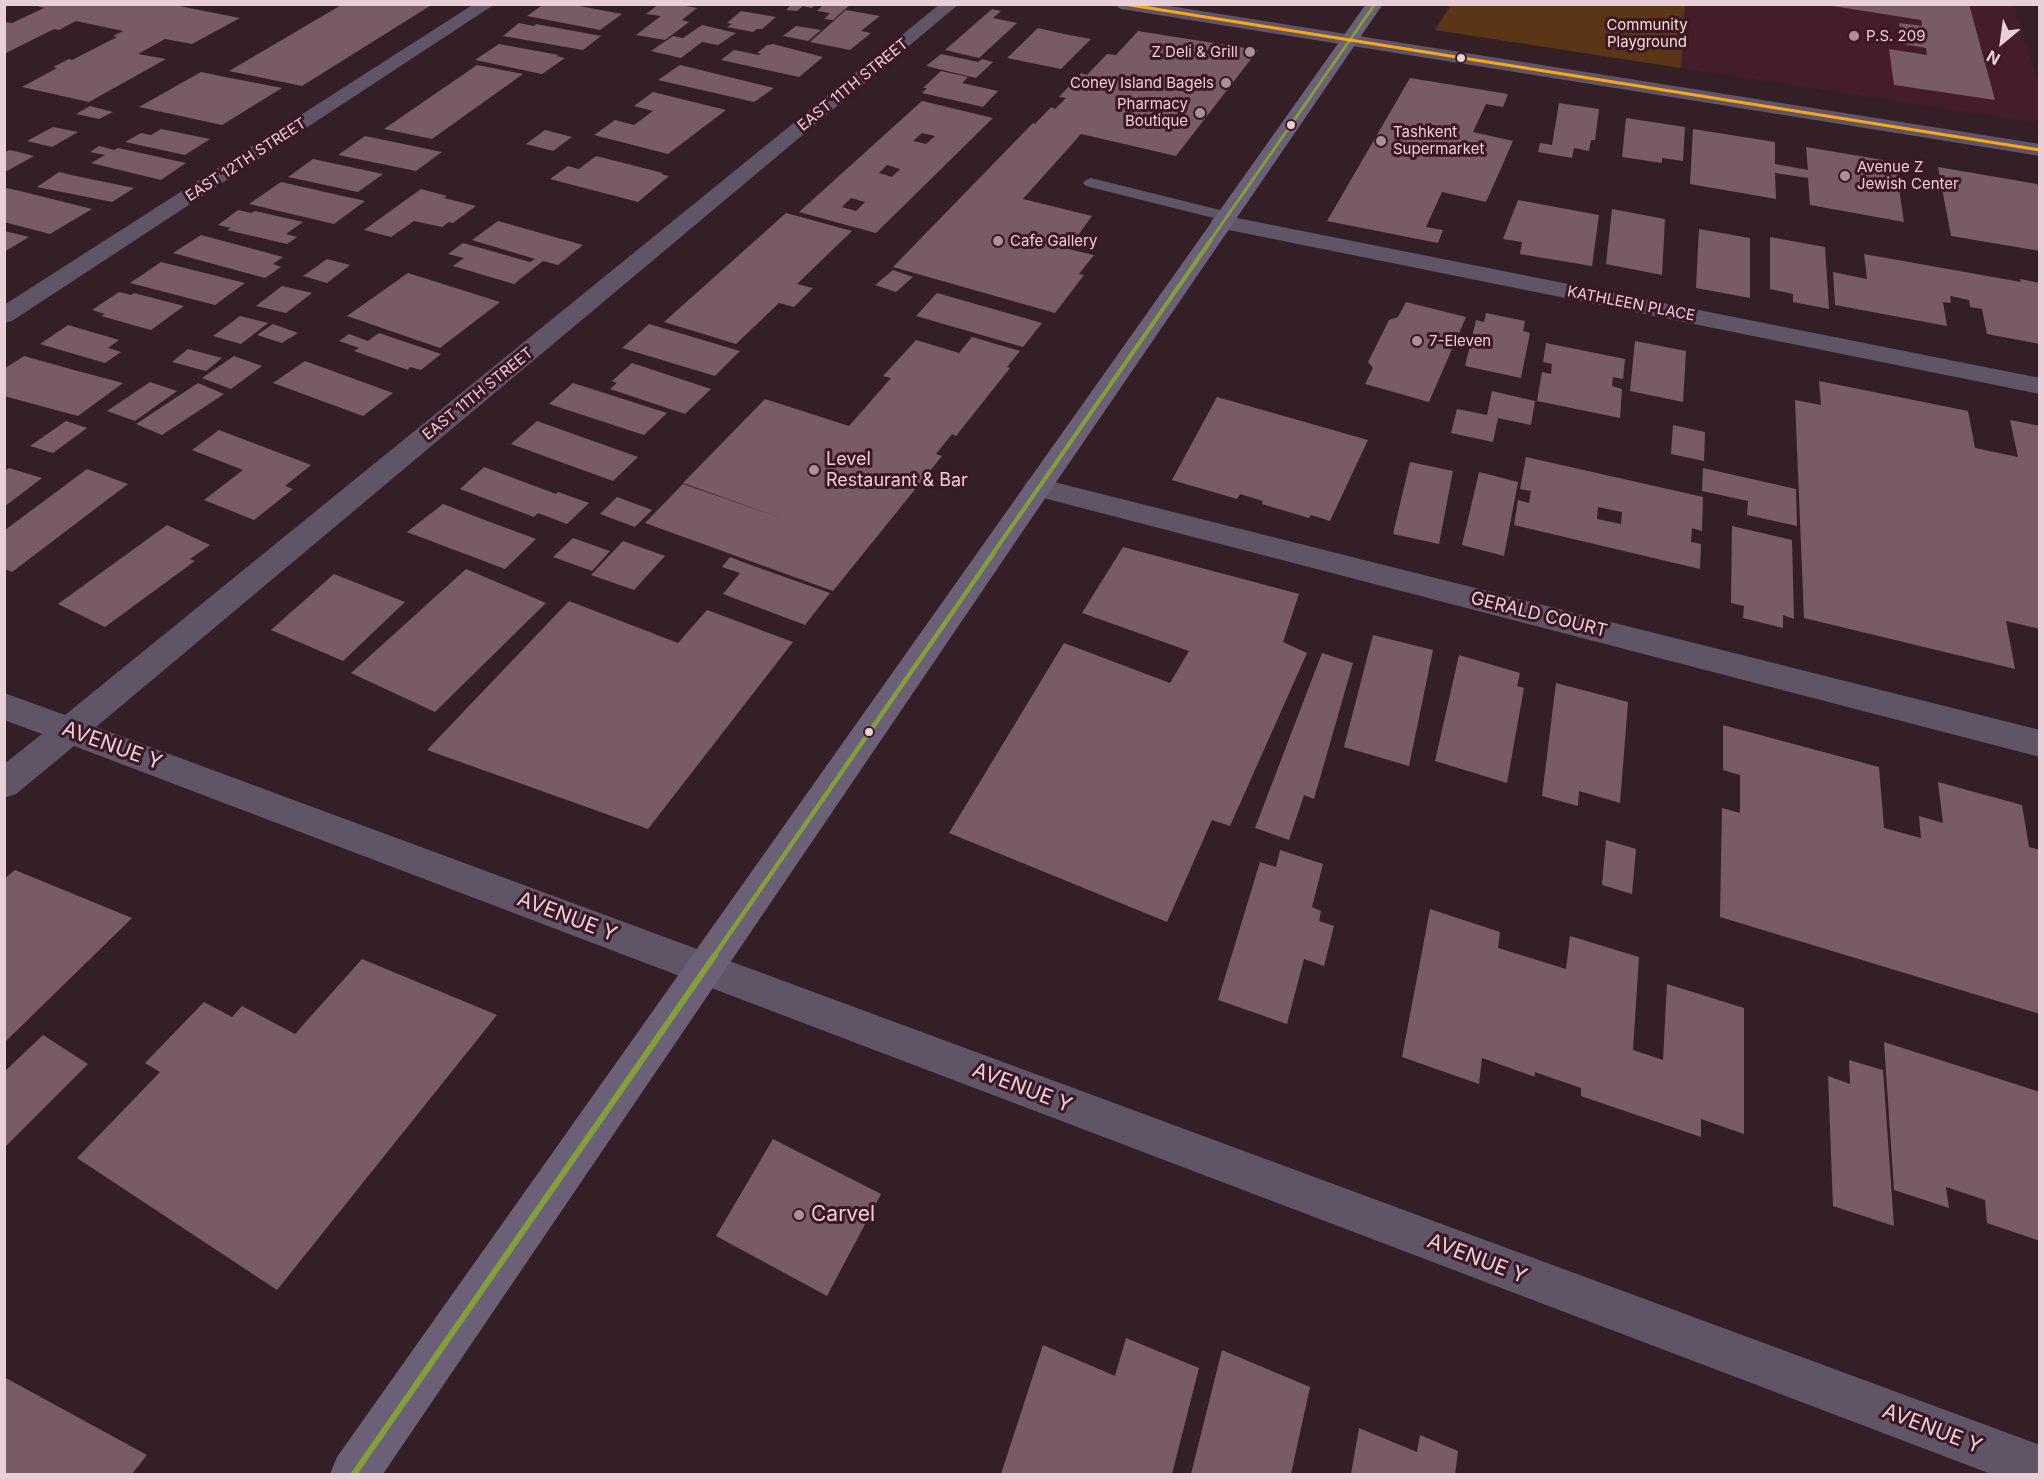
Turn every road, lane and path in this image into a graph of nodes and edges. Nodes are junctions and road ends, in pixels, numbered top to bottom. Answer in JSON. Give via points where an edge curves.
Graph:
{"nodes":[{"id":1,"x":487,"y":4,"type":"edge"},
{"id":2,"x":951,"y":4,"type":"edge"},
{"id":3,"x":1375,"y":4,"type":"edge"},
{"id":4,"x":1129,"y":5,"type":"edge"},
{"id":5,"x":1349,"y":41,"type":"junction"},
{"id":6,"x":2040,"y":150,"type":"edge"},
{"id":7,"x":1091,"y":183,"type":"dead end"},
{"id":8,"x":1224,"y":219,"type":"junction"},
{"id":9,"x":4,"y":316,"type":"edge"},
{"id":10,"x":2040,"y":386,"type":"edge"},
{"id":11,"x":1038,"y":487,"type":"junction"},
{"id":12,"x":4,"y":706,"type":"edge"},
{"id":13,"x":69,"y":730,"type":"junction"},
{"id":14,"x":2040,"y":744,"type":"edge"},
{"id":15,"x":4,"y":784,"type":"edge"},
{"id":16,"x":705,"y":968,"type":"junction"},
{"id":17,"x":2040,"y":1469,"type":"edge"},
{"id":18,"x":354,"y":1474,"type":"edge"}],
"edges":[{"from":1,"to":9,"type":"street","name":"EAST 12TH STREET"},
{"from":2,"to":13,"type":"street","name":"EAST 11TH STREET"},
{"from":3,"to":5,"type":"main road"},
{"from":4,"to":5,"type":"street"},
{"from":5,"to":6,"type":"street"},
{"from":5,"to":8,"type":"main road"},
{"from":7,"to":8,"type":"lane"},
{"from":8,"to":10,"type":"street","name":"KATHLEEN PLACE"},
{"from":8,"to":11,"type":"main road"},
{"from":11,"to":14,"type":"street","name":"GERALD COURT"},
{"from":11,"to":16,"type":"main road"},
{"from":12,"to":13,"type":"street","name":"AVENUE Y"},
{"from":13,"to":15,"type":"street","name":"EAST 11TH STREET"},
{"from":13,"to":16,"type":"street","name":"AVENUE Y"},
{"from":16,"to":17,"type":"street","name":"AVENUE Y"},
{"from":16,"to":18,"type":"main road"}]}
